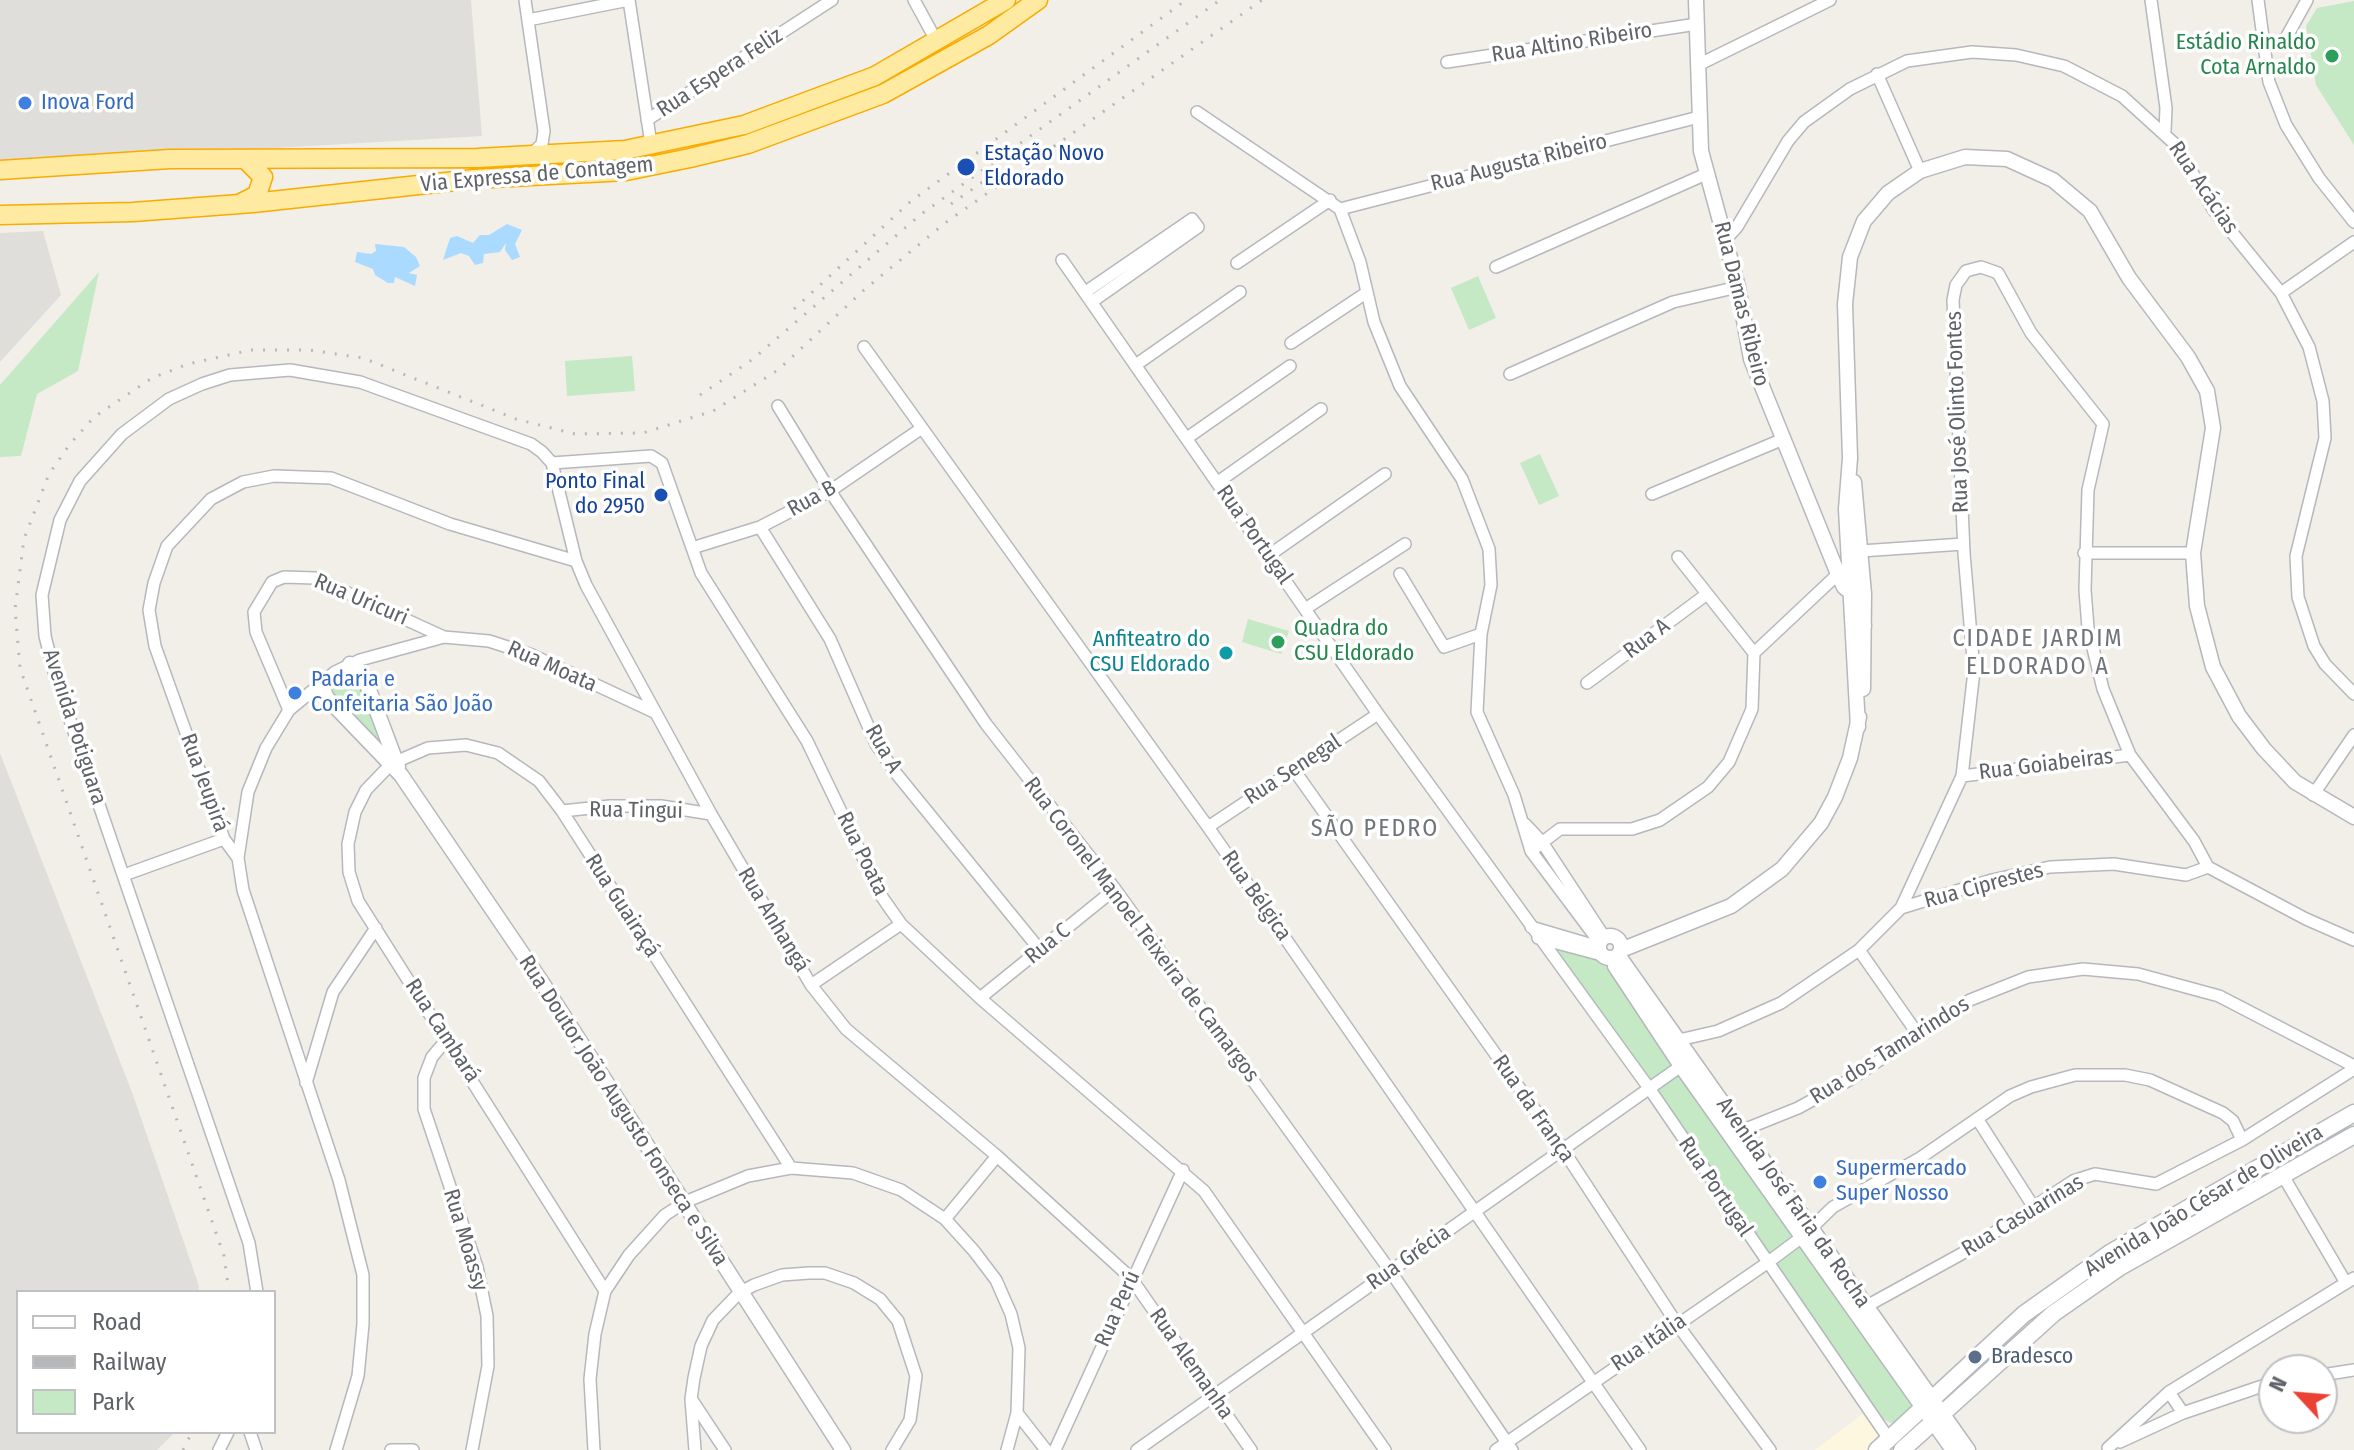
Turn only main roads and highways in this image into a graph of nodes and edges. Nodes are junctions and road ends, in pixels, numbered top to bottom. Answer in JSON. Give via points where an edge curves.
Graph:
{"nodes":[{"id":1,"x":1006,"y":0,"type":"edge"},
{"id":2,"x":1038,"y":0,"type":"edge"},
{"id":3,"x":246,"y":160,"type":"junction"},
{"id":4,"x":0,"y":170,"type":"edge"},
{"id":5,"x":239,"y":204,"type":"junction"},
{"id":6,"x":0,"y":215,"type":"edge"},
{"id":7,"x":2354,"y":1113,"type":"edge"},
{"id":8,"x":2354,"y":1135,"type":"edge"},
{"id":9,"x":1883,"y":1444,"type":"edge"},
{"id":10,"x":1902,"y":1450,"type":"edge"}],
"edges":[{"from":1,"to":3,"type":"highway","name":"Via Expressa de Contagem","via":[[875,76],[744,125],[573,153]]},
{"from":2,"to":5,"type":"highway","name":"Via Expressa de Contagem","via":[[989,35],[883,94],[748,144],[626,171],[474,179]]},
{"from":3,"to":4,"type":"highway","name":"Via Expressa de Contagem","via":[[170,159]]},
{"from":3,"to":5,"type":"highway","via":[[259,169],[262,187]]},
{"from":5,"to":6,"type":"highway","name":"Via Expressa de Contagem"},
{"from":7,"to":9,"type":"main road","name":"Avenida João César de Oliveira","via":[[2110,1253],[2024,1314]]},
{"from":8,"to":10,"type":"main road","name":"Avenida João César de Oliveira","via":[[2109,1275],[2054,1313]]}]}
